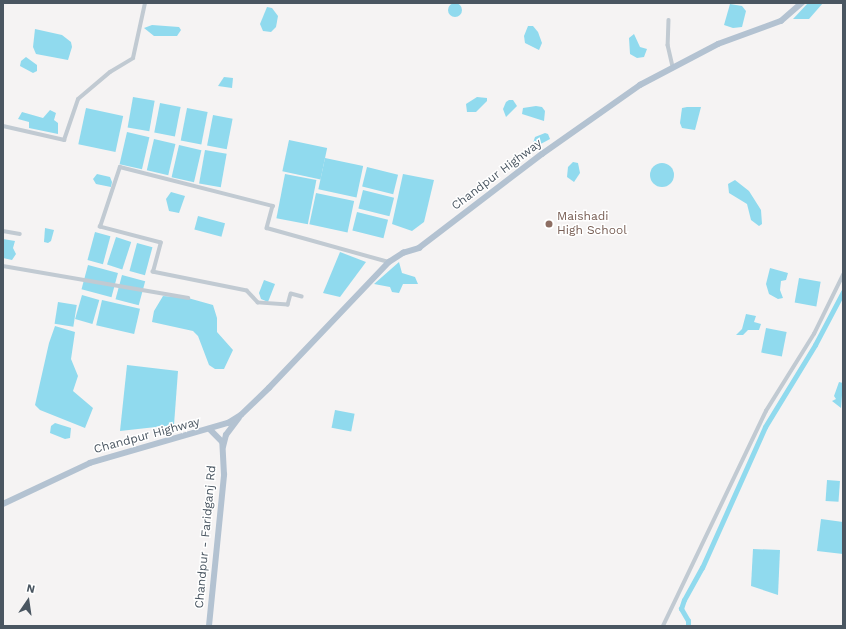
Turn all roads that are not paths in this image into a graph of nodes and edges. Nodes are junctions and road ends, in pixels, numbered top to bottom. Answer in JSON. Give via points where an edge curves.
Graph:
{"nodes":[{"id":1,"x":144,"y":3,"type":"edge"},
{"id":2,"x":802,"y":3,"type":"edge"},
{"id":3,"x":669,"y":20,"type":"dead end"},
{"id":4,"x":673,"y":66,"type":"junction"},
{"id":5,"x":3,"y":126,"type":"edge"},
{"id":6,"x":3,"y":231,"type":"edge"},
{"id":7,"x":20,"y":234,"type":"dead end"},
{"id":8,"x":389,"y":262,"type":"junction"},
{"id":9,"x":3,"y":266,"type":"edge"},
{"id":10,"x":843,"y":275,"type":"edge"},
{"id":11,"x":302,"y":296,"type":"dead end"},
{"id":12,"x":188,"y":298,"type":"dead end"},
{"id":13,"x":241,"y":415,"type":"junction"},
{"id":14,"x":210,"y":430,"type":"junction"},
{"id":15,"x":223,"y":450,"type":"junction"},
{"id":16,"x":3,"y":504,"type":"edge"},
{"id":17,"x":208,"y":626,"type":"edge"},
{"id":18,"x":663,"y":626,"type":"edge"}],
"edges":[{"from":1,"to":5,"type":"street","via":[[133,58],[110,72],[78,99],[64,140]]},
{"from":2,"to":4,"type":"main road","name":"Chandpur Highway","via":[[781,21],[718,44],[689,61]]},
{"from":3,"to":4,"type":"street","via":[[668,45]]},
{"from":4,"to":8,"type":"main road","name":"Chandpur Highway","via":[[596,115],[419,248],[403,253]]},
{"from":6,"to":7,"type":"street"},
{"from":8,"to":11,"type":"street","via":[[268,228],[273,206],[120,167],[100,227],[161,243],[153,272],[247,291],[258,303],[288,305],[291,294]]},
{"from":8,"to":13,"type":"main road","name":"Chandpur Highway"},
{"from":9,"to":12,"type":"street"},
{"from":10,"to":18,"type":"street","via":[[814,334],[766,411]]},
{"from":13,"to":14,"type":"main road","name":"Chandpur Highway"},
{"from":13,"to":15,"type":"main road","via":[[226,435]]},
{"from":14,"to":15,"type":"main road","via":[[219,437]]},
{"from":14,"to":16,"type":"main road","name":"Chandpur Highway","via":[[90,463]]},
{"from":15,"to":17,"type":"main road","name":"Chandpur - Faridganj Rd","via":[[223,493]]}]}
